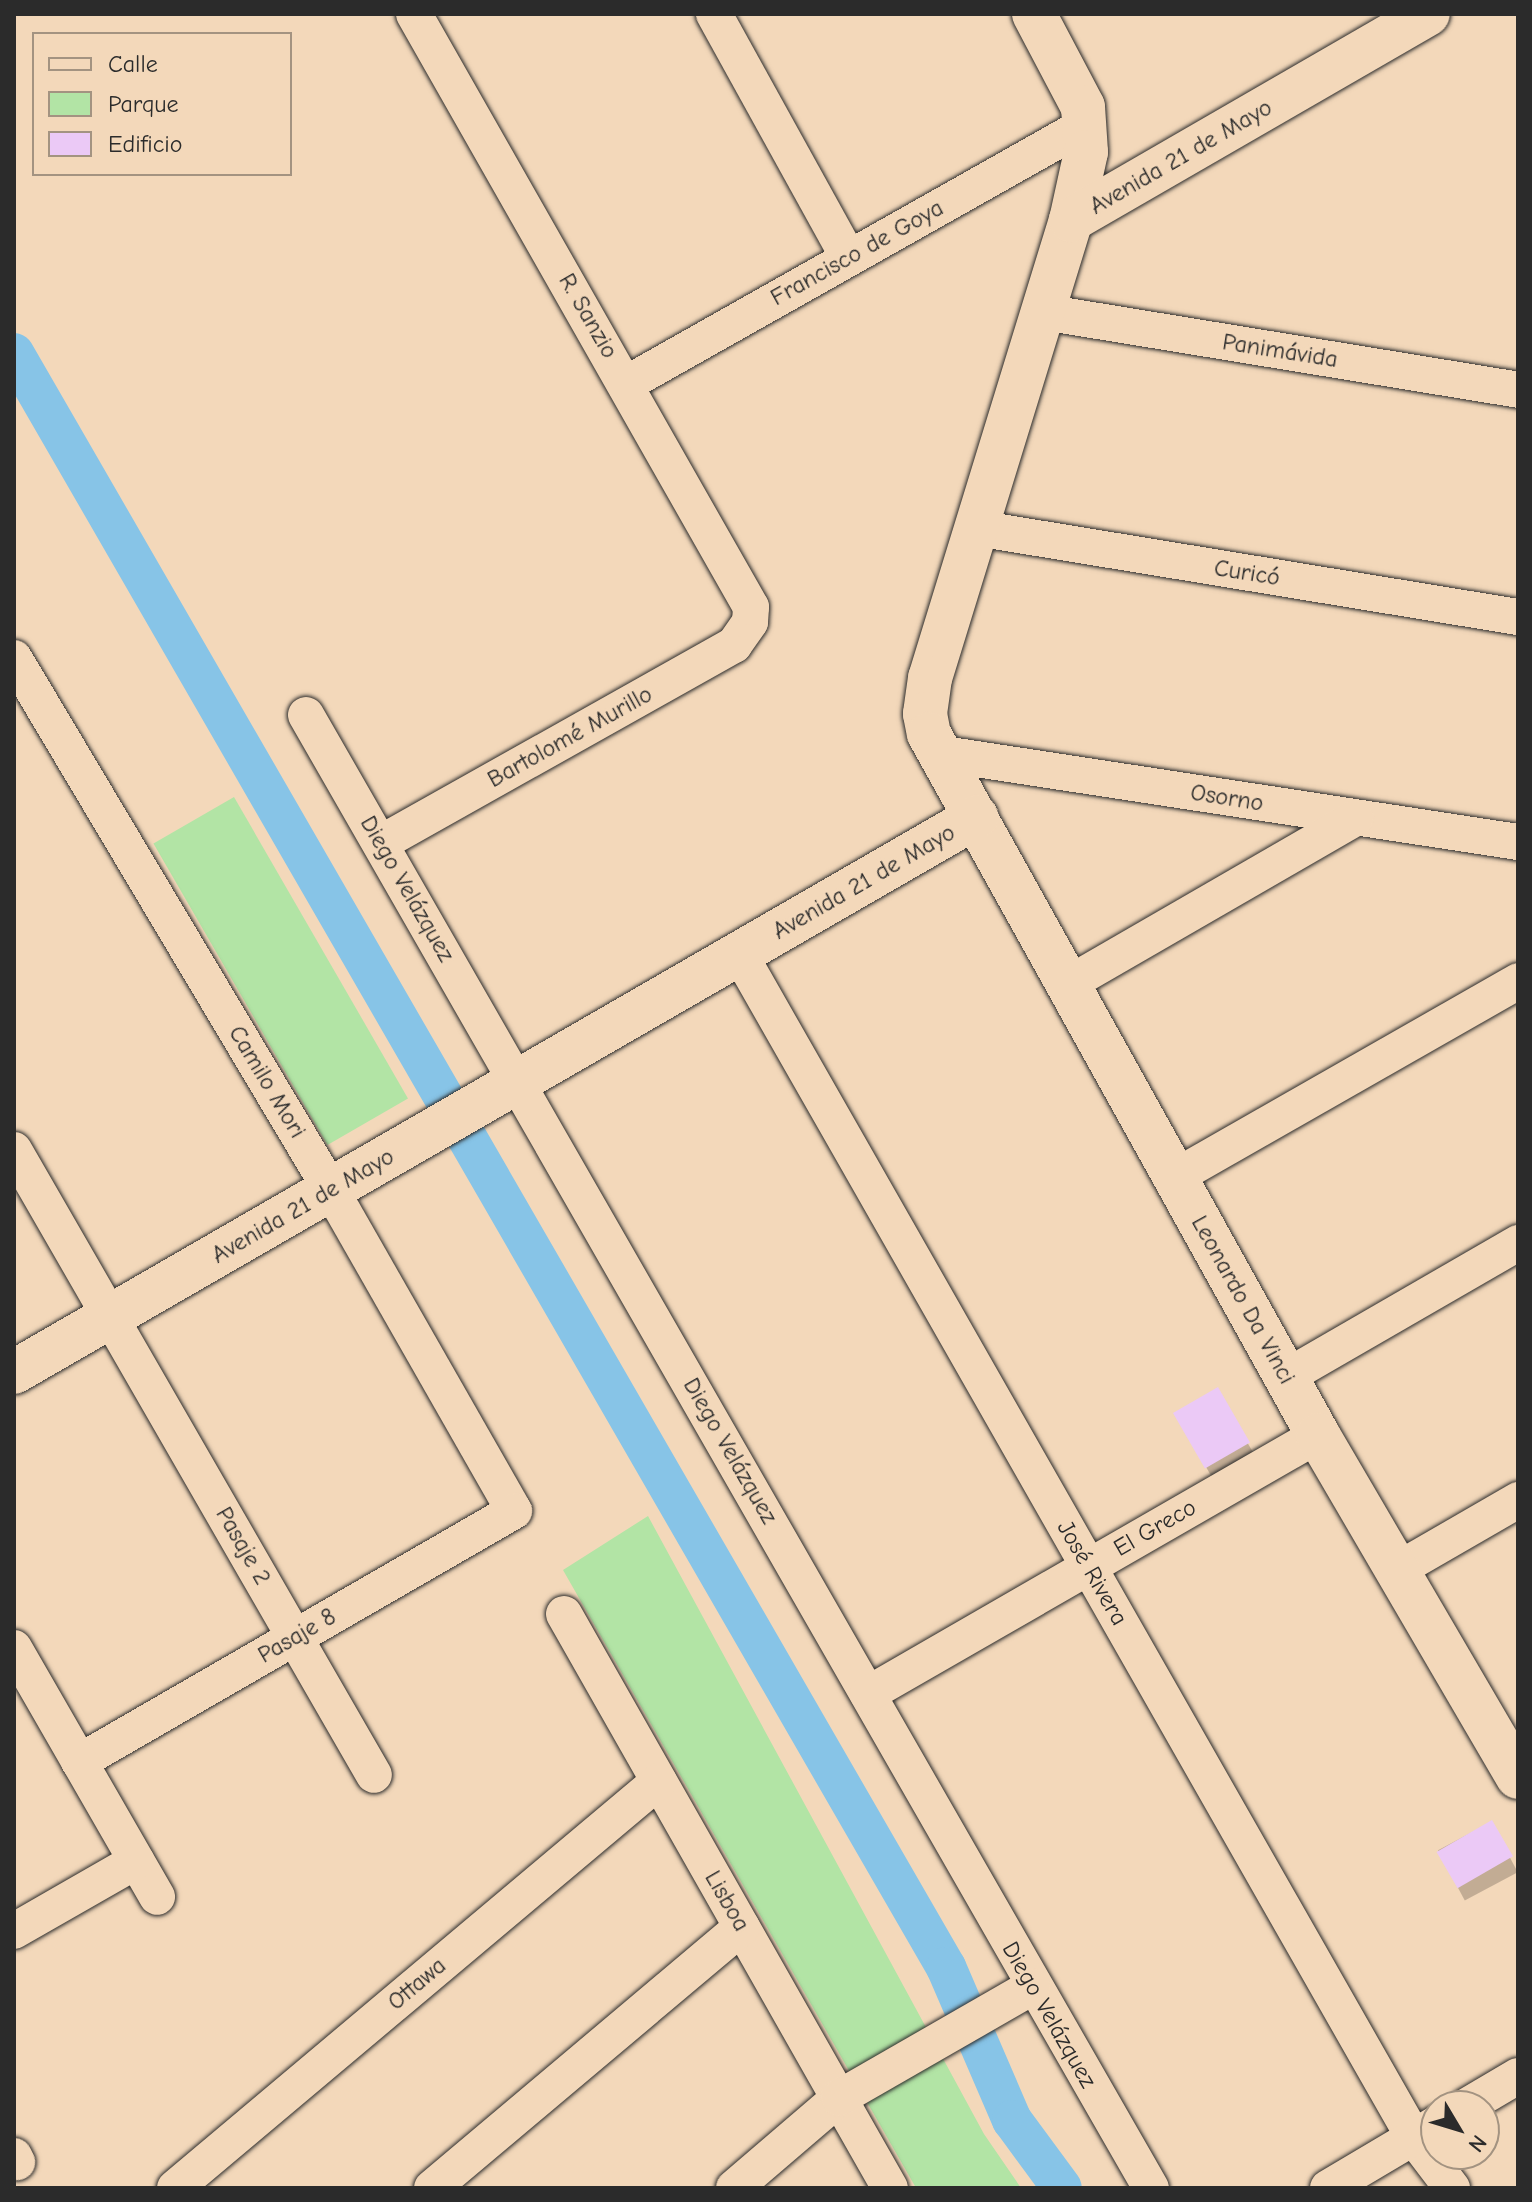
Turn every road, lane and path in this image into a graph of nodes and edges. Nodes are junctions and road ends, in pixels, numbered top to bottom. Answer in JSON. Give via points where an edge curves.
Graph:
{"nodes":[{"id":1,"x":414,"y":14,"type":"edge"},
{"id":2,"x":714,"y":14,"type":"edge"},
{"id":3,"x":1034,"y":14,"type":"edge"},
{"id":4,"x":1428,"y":14,"type":"edge"},
{"id":5,"x":1087,"y":124,"type":"junction"},
{"id":6,"x":1071,"y":220,"type":"junction"},
{"id":7,"x":848,"y":257,"type":"junction"},
{"id":8,"x":1043,"y":312,"type":"junction"},
{"id":9,"x":626,"y":384,"type":"junction"},
{"id":10,"x":1518,"y":390,"type":"edge"},
{"id":11,"x":976,"y":528,"type":"junction"},
{"id":12,"x":1518,"y":617,"type":"edge"},
{"id":13,"x":750,"y":622,"type":"joint"},
{"id":14,"x":14,"y":658,"type":"edge"},
{"id":15,"x":306,"y":715,"type":"dead end"},
{"id":16,"x":937,"y":753,"type":"junction"},
{"id":17,"x":976,"y":817,"type":"junction"},
{"id":18,"x":1356,"y":818,"type":"junction"},
{"id":19,"x":1518,"y":842,"type":"edge"},
{"id":20,"x":381,"y":843,"type":"junction"},
{"id":21,"x":739,"y":953,"type":"junction"},
{"id":22,"x":1518,"y":981,"type":"edge"},
{"id":23,"x":1068,"y":984,"type":"junction"},
{"id":24,"x":505,"y":1089,"type":"junction"},
{"id":25,"x":14,"y":1150,"type":"edge"},
{"id":26,"x":1175,"y":1177,"type":"junction"},
{"id":27,"x":331,"y":1190,"type":"junction"},
{"id":28,"x":1518,"y":1243,"type":"edge"},
{"id":29,"x":112,"y":1317,"type":"junction"},
{"id":30,"x":14,"y":1372,"type":"edge"},
{"id":31,"x":1286,"y":1377,"type":"junction"},
{"id":32,"x":1318,"y":1435,"type":"junction"},
{"id":33,"x":1518,"y":1500,"type":"edge"},
{"id":34,"x":514,"y":1511,"type":"joint"},
{"id":35,"x":1089,"y":1567,"type":"junction"},
{"id":36,"x":1397,"y":1570,"type":"junction"},
{"id":37,"x":564,"y":1614,"type":"dead end"},
{"id":38,"x":295,"y":1637,"type":"junction"},
{"id":39,"x":14,"y":1648,"type":"edge"},
{"id":40,"x":868,"y":1694,"type":"junction"},
{"id":41,"x":79,"y":1762,"type":"junction"},
{"id":42,"x":1516,"y":1767,"type":"edge"},
{"id":43,"x":374,"y":1775,"type":"dead end"},
{"id":44,"x":659,"y":1781,"type":"junction"},
{"id":45,"x":136,"y":1861,"type":"junction"},
{"id":46,"x":157,"y":1897,"type":"dead end"},
{"id":47,"x":742,"y":1927,"type":"junction"},
{"id":48,"x":14,"y":1931,"type":"edge"},
{"id":49,"x":1019,"y":1995,"type":"junction"},
{"id":50,"x":1518,"y":2076,"type":"edge"},
{"id":51,"x":1494,"y":2090,"type":"edge"},
{"id":52,"x":839,"y":2098,"type":"junction"},
{"id":53,"x":1420,"y":2123,"type":"edge"},
{"id":54,"x":1420,"y":2134,"type":"edge"},
{"id":55,"x":175,"y":2188,"type":"edge"},
{"id":56,"x":432,"y":2188,"type":"edge"},
{"id":57,"x":734,"y":2188,"type":"edge"},
{"id":58,"x":890,"y":2188,"type":"edge"},
{"id":59,"x":1151,"y":2188,"type":"edge"},
{"id":60,"x":1328,"y":2188,"type":"edge"}],
"edges":[{"from":1,"to":9,"type":"street","name":"R. Sanzio"},
{"from":2,"to":7,"type":"street"},
{"from":3,"to":5,"type":"street","via":[[1073,82]]},
{"from":4,"to":6,"type":"street","name":"Avenida 21 de Mayo"},
{"from":5,"to":6,"type":"street"},
{"from":5,"to":7,"type":"street","name":"Francisco de Goya"},
{"from":6,"to":8,"type":"street","name":"Avenida 21 de Mayo"},
{"from":7,"to":9,"type":"street","name":"Francisco de Goya"},
{"from":8,"to":10,"type":"street","name":"Panimávida"},
{"from":8,"to":11,"type":"street","name":"Avenida 21 de Mayo"},
{"from":9,"to":13,"type":"street","name":"R. Sanzio","via":[[746,594]]},
{"from":11,"to":12,"type":"street","name":"Curicó"},
{"from":11,"to":16,"type":"street","name":"Avenida 21 de Mayo","via":[[926,696],[927,724]]},
{"from":13,"to":20,"type":"street","name":"Bartolomé Murillo","via":[[734,645]]},
{"from":14,"to":27,"type":"street","name":"Camilo Mori"},
{"from":15,"to":20,"type":"street","name":"Diego Velázquez"},
{"from":16,"to":17,"type":"street","name":"Avenida 21 de Mayo"},
{"from":16,"to":18,"type":"street","name":"Osorno"},
{"from":17,"to":21,"type":"street","name":"Avenida 21 de Mayo"},
{"from":17,"to":23,"type":"street","name":"Leonardo Da Vinci"},
{"from":18,"to":19,"type":"street","name":"Osorno"},
{"from":18,"to":23,"type":"street"},
{"from":20,"to":24,"type":"street","name":"Diego Velázquez"},
{"from":21,"to":24,"type":"street","name":"Avenida 21 de Mayo"},
{"from":21,"to":35,"type":"street","name":"José Rivera"},
{"from":22,"to":26,"type":"street"},
{"from":23,"to":26,"type":"street","name":"Leonardo Da Vinci"},
{"from":24,"to":27,"type":"street","name":"Avenida 21 de Mayo"},
{"from":24,"to":40,"type":"street","name":"Diego Velázquez"},
{"from":25,"to":29,"type":"street","name":"Pasaje 2"},
{"from":26,"to":31,"type":"street","name":"Leonardo Da Vinci"},
{"from":27,"to":29,"type":"street","name":"Avenida 21 de Mayo"},
{"from":27,"to":34,"type":"street","name":"Camilo Mori"},
{"from":28,"to":31,"type":"street"},
{"from":29,"to":30,"type":"street","name":"Avenida 21 de Mayo"},
{"from":29,"to":38,"type":"street","name":"Pasaje 2"},
{"from":31,"to":32,"type":"street","name":"Leonardo Da Vinci"},
{"from":32,"to":35,"type":"street","name":"El Greco"},
{"from":32,"to":36,"type":"street","name":"Leonardo Da Vinci"},
{"from":33,"to":36,"type":"street"},
{"from":34,"to":38,"type":"street","name":"Pasaje 8"},
{"from":35,"to":40,"type":"street","name":"El Greco"},
{"from":35,"to":53,"type":"street","name":"José Rivera"},
{"from":36,"to":42,"type":"street","name":"Leonardo Da Vinci"},
{"from":37,"to":44,"type":"street","name":"Lisboa"},
{"from":38,"to":41,"type":"street","name":"Pasaje 8"},
{"from":38,"to":43,"type":"street","name":"Pasaje 2"},
{"from":39,"to":41,"type":"street"},
{"from":40,"to":49,"type":"street","name":"Diego Velázquez"},
{"from":41,"to":45,"type":"street"},
{"from":44,"to":47,"type":"street","name":"Lisboa"},
{"from":44,"to":55,"type":"street","name":"Ottawa"},
{"from":45,"to":46,"type":"street"},
{"from":45,"to":48,"type":"street"},
{"from":47,"to":52,"type":"street","name":"Lisboa"},
{"from":47,"to":56,"type":"street"},
{"from":49,"to":52,"type":"street"},
{"from":49,"to":59,"type":"street","name":"Diego Velázquez"},
{"from":50,"to":51,"type":"street"},
{"from":52,"to":57,"type":"street"},
{"from":52,"to":58,"type":"street","name":"Lisboa"},
{"from":54,"to":60,"type":"street"}]}
